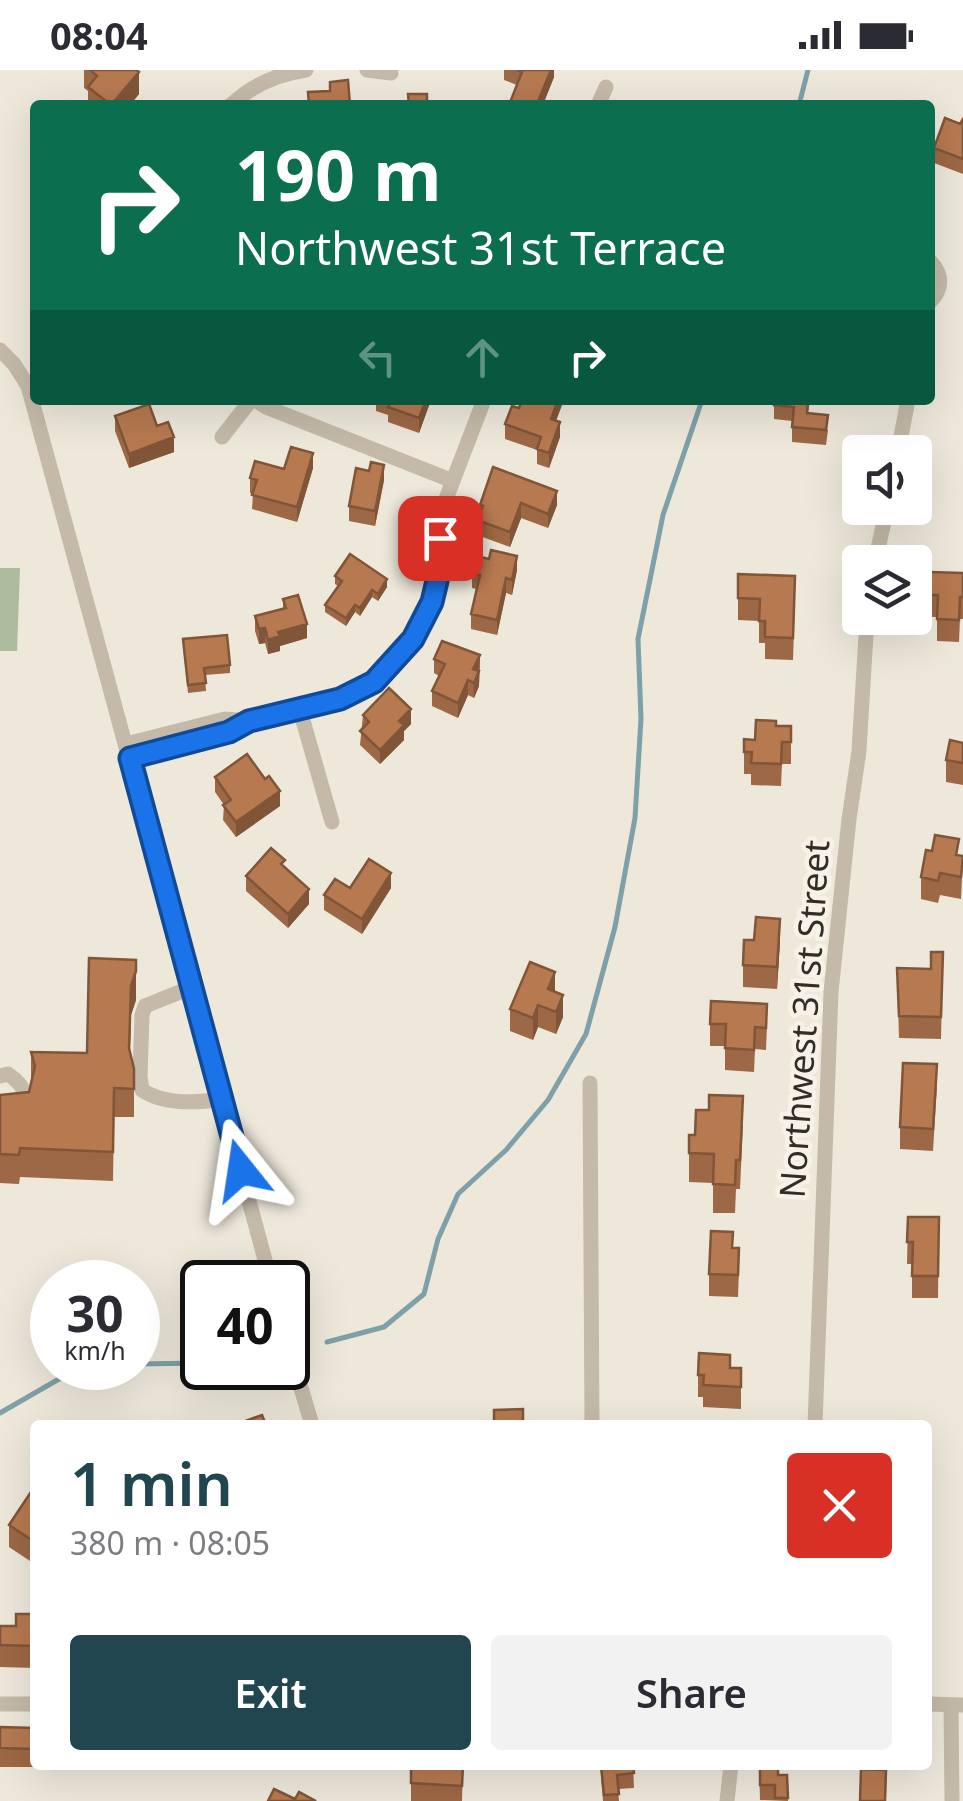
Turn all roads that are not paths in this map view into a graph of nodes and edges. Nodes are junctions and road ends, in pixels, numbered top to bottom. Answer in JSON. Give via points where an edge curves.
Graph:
{"nodes":[{"id":1,"x":306,"y":70,"type":"edge"},
{"id":2,"x":367,"y":70,"type":"edge"},
{"id":3,"x":391,"y":73,"type":"dead end"},
{"id":4,"x":606,"y":87,"type":"dead end"},
{"id":5,"x":237,"y":100,"type":"edge"},
{"id":6,"x":600,"y":100,"type":"edge"},
{"id":7,"x":935,"y":267,"type":"edge"},
{"id":8,"x":935,"y":297,"type":"edge"},
{"id":9,"x":0,"y":350,"type":"edge"},
{"id":10,"x":30,"y":393,"type":"edge"},
{"id":11,"x":33,"y":405,"type":"edge"},
{"id":12,"x":249,"y":405,"type":"edge"},
{"id":13,"x":261,"y":405,"type":"edge"},
{"id":14,"x":482,"y":405,"type":"edge"},
{"id":15,"x":907,"y":405,"type":"edge"},
{"id":16,"x":901,"y":435,"type":"edge"},
{"id":17,"x":222,"y":436,"type":"dead end"},
{"id":18,"x":452,"y":480,"type":"junction"},
{"id":19,"x":866,"y":635,"type":"edge"},
{"id":20,"x":300,"y":710,"type":"junction"},
{"id":21,"x":128,"y":751,"type":"junction"},
{"id":22,"x":332,"y":822,"type":"dead end"},
{"id":23,"x":192,"y":987,"type":"junction"},
{"id":24,"x":0,"y":1076,"type":"edge"},
{"id":25,"x":590,"y":1083,"type":"dead end"},
{"id":26,"x":222,"y":1099,"type":"junction"},
{"id":27,"x":0,"y":1113,"type":"edge"},
{"id":28,"x":265,"y":1260,"type":"edge"},
{"id":29,"x":302,"y":1390,"type":"edge"},
{"id":30,"x":311,"y":1420,"type":"edge"},
{"id":31,"x":592,"y":1420,"type":"edge"},
{"id":32,"x":815,"y":1420,"type":"edge"},
{"id":33,"x":0,"y":1704,"type":"edge"},
{"id":34,"x":30,"y":1704,"type":"edge"},
{"id":35,"x":932,"y":1704,"type":"edge"},
{"id":36,"x":957,"y":1705,"type":"edge"},
{"id":37,"x":727,"y":1770,"type":"edge"},
{"id":38,"x":727,"y":1801,"type":"edge"},
{"id":39,"x":952,"y":1801,"type":"edge"}],
"edges":[{"from":1,"to":5,"type":"street","via":[[271,79]]},
{"from":2,"to":3,"type":"street"},
{"from":4,"to":6,"type":"street"},
{"from":7,"to":8,"type":"street"},
{"from":9,"to":10,"type":"street"},
{"from":11,"to":21,"type":"street"},
{"from":12,"to":17,"type":"street"},
{"from":13,"to":18,"type":"street"},
{"from":14,"to":18,"type":"street"},
{"from":15,"to":16,"type":"street"},
{"from":18,"to":20,"type":"street","via":[[432,602],[413,639],[374,682]]},
{"from":19,"to":32,"type":"street","name":"Northwest 31st Street","via":[[831,992]]},
{"from":20,"to":21,"type":"street"},
{"from":20,"to":22,"type":"street"},
{"from":21,"to":23,"type":"street"},
{"from":23,"to":26,"type":"street"},
{"from":23,"to":26,"type":"street","via":[[145,1006],[142,1090],[192,1102]]},
{"from":24,"to":27,"type":"street","via":[[8,1074],[25,1090],[18,1110]]},
{"from":25,"to":31,"type":"street"},
{"from":26,"to":28,"type":"street"},
{"from":29,"to":30,"type":"street"},
{"from":33,"to":34,"type":"street"},
{"from":35,"to":36,"type":"street"},
{"from":36,"to":39,"type":"street"},
{"from":37,"to":38,"type":"street"}]}
